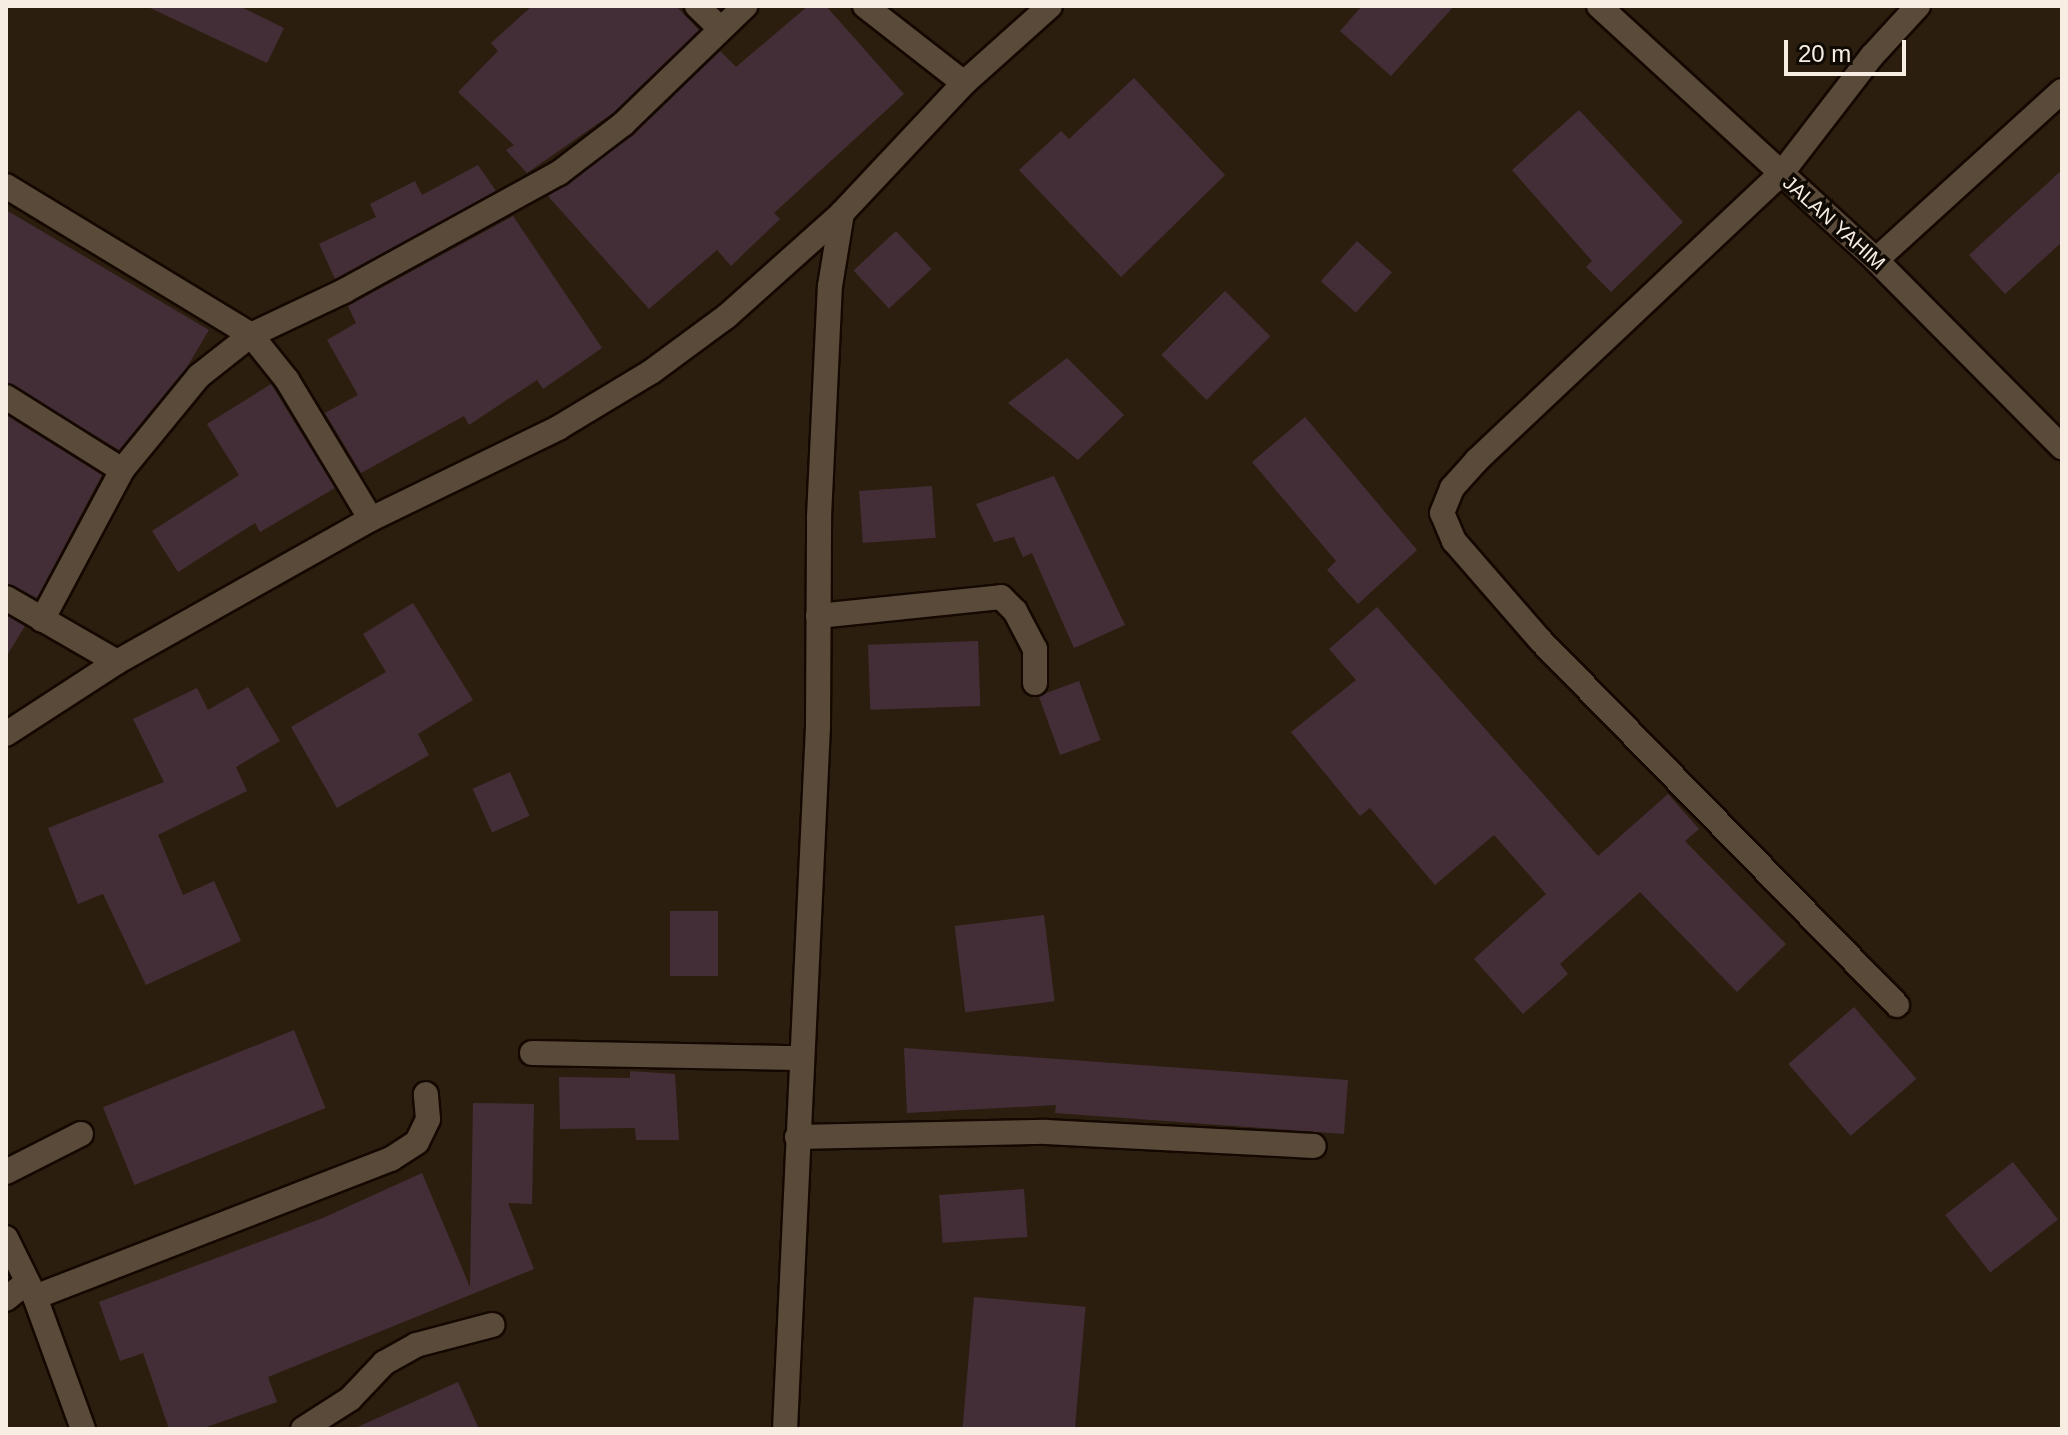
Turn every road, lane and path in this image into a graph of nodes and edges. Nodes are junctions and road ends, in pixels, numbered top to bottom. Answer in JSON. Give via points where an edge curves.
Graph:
{"nodes":[{"id":1,"x":697,"y":6,"type":"edge"},
{"id":2,"x":745,"y":6,"type":"edge"},
{"id":3,"x":865,"y":6,"type":"edge"},
{"id":4,"x":1050,"y":6,"type":"edge"},
{"id":5,"x":1599,"y":6,"type":"edge"},
{"id":6,"x":1918,"y":6,"type":"edge"},
{"id":7,"x":720,"y":28,"type":"junction"},
{"id":8,"x":964,"y":83,"type":"junction"},
{"id":9,"x":2062,"y":91,"type":"edge"},
{"id":10,"x":1781,"y":174,"type":"junction"},
{"id":11,"x":6,"y":186,"type":"edge"},
{"id":12,"x":842,"y":213,"type":"junction"},
{"id":13,"x":1876,"y":260,"type":"junction"},
{"id":14,"x":251,"y":335,"type":"junction"},
{"id":15,"x":6,"y":397,"type":"edge"},
{"id":16,"x":2062,"y":447,"type":"edge"},
{"id":17,"x":122,"y":470,"type":"junction"},
{"id":18,"x":371,"y":519,"type":"junction"},
{"id":19,"x":6,"y":598,"type":"edge"},
{"id":20,"x":818,"y":616,"type":"junction"},
{"id":21,"x":42,"y":620,"type":"junction"},
{"id":22,"x":117,"y":662,"type":"junction"},
{"id":23,"x":1035,"y":683,"type":"dead end"},
{"id":24,"x":6,"y":734,"type":"edge"},
{"id":25,"x":1897,"y":1005,"type":"dead end"},
{"id":26,"x":532,"y":1053,"type":"dead end"},
{"id":27,"x":800,"y":1058,"type":"junction"},
{"id":28,"x":426,"y":1094,"type":"dead end"},
{"id":29,"x":81,"y":1134,"type":"dead end"},
{"id":30,"x":797,"y":1137,"type":"junction"},
{"id":31,"x":1314,"y":1146,"type":"dead end"},
{"id":32,"x":6,"y":1172,"type":"edge"},
{"id":33,"x":6,"y":1238,"type":"edge"},
{"id":34,"x":31,"y":1290,"type":"junction"},
{"id":35,"x":6,"y":1299,"type":"edge"},
{"id":36,"x":492,"y":1325,"type":"dead end"},
{"id":37,"x":82,"y":1428,"type":"edge"},
{"id":38,"x":303,"y":1429,"type":"edge"},
{"id":39,"x":785,"y":1429,"type":"edge"}],
"edges":[{"from":1,"to":7,"type":"street"},
{"from":2,"to":7,"type":"street"},
{"from":3,"to":8,"type":"street"},
{"from":4,"to":8,"type":"street"},
{"from":5,"to":10,"type":"street","name":"JALAN YAHIM"},
{"from":6,"to":10,"type":"street","via":[[1872,56]]},
{"from":7,"to":14,"type":"street","via":[[623,124],[559,173],[344,291]]},
{"from":8,"to":12,"type":"street"},
{"from":9,"to":13,"type":"street"},
{"from":10,"to":13,"type":"street","name":"JALAN YAHIM"},
{"from":10,"to":25,"type":"street","via":[[1477,460],[1452,488],[1442,513],[1454,541],[1541,641]]},
{"from":11,"to":14,"type":"street"},
{"from":12,"to":18,"type":"street","via":[[727,316],[612,399]]},
{"from":12,"to":20,"type":"street","via":[[830,286]]},
{"from":13,"to":16,"type":"street","name":"JALAN YAHIM"},
{"from":14,"to":17,"type":"street","via":[[199,376]]},
{"from":14,"to":18,"type":"street","via":[[287,380]]},
{"from":15,"to":17,"type":"street"},
{"from":17,"to":21,"type":"street"},
{"from":18,"to":22,"type":"street"},
{"from":19,"to":21,"type":"street"},
{"from":20,"to":23,"type":"street","via":[[1001,597],[1015,611],[1035,649]]},
{"from":20,"to":27,"type":"street","via":[[818,727]]},
{"from":21,"to":22,"type":"street"},
{"from":22,"to":24,"type":"street"},
{"from":26,"to":27,"type":"street","via":[[630,1059]]},
{"from":27,"to":30,"type":"street"},
{"from":28,"to":34,"type":"street","via":[[428,1119],[417,1142],[391,1159]]},
{"from":29,"to":32,"type":"street"},
{"from":30,"to":31,"type":"street","via":[[1046,1132]]},
{"from":30,"to":39,"type":"street"},
{"from":33,"to":34,"type":"street"},
{"from":34,"to":35,"type":"street"},
{"from":34,"to":37,"type":"street"},
{"from":36,"to":38,"type":"street","via":[[416,1345],[384,1363],[350,1399]]}]}
